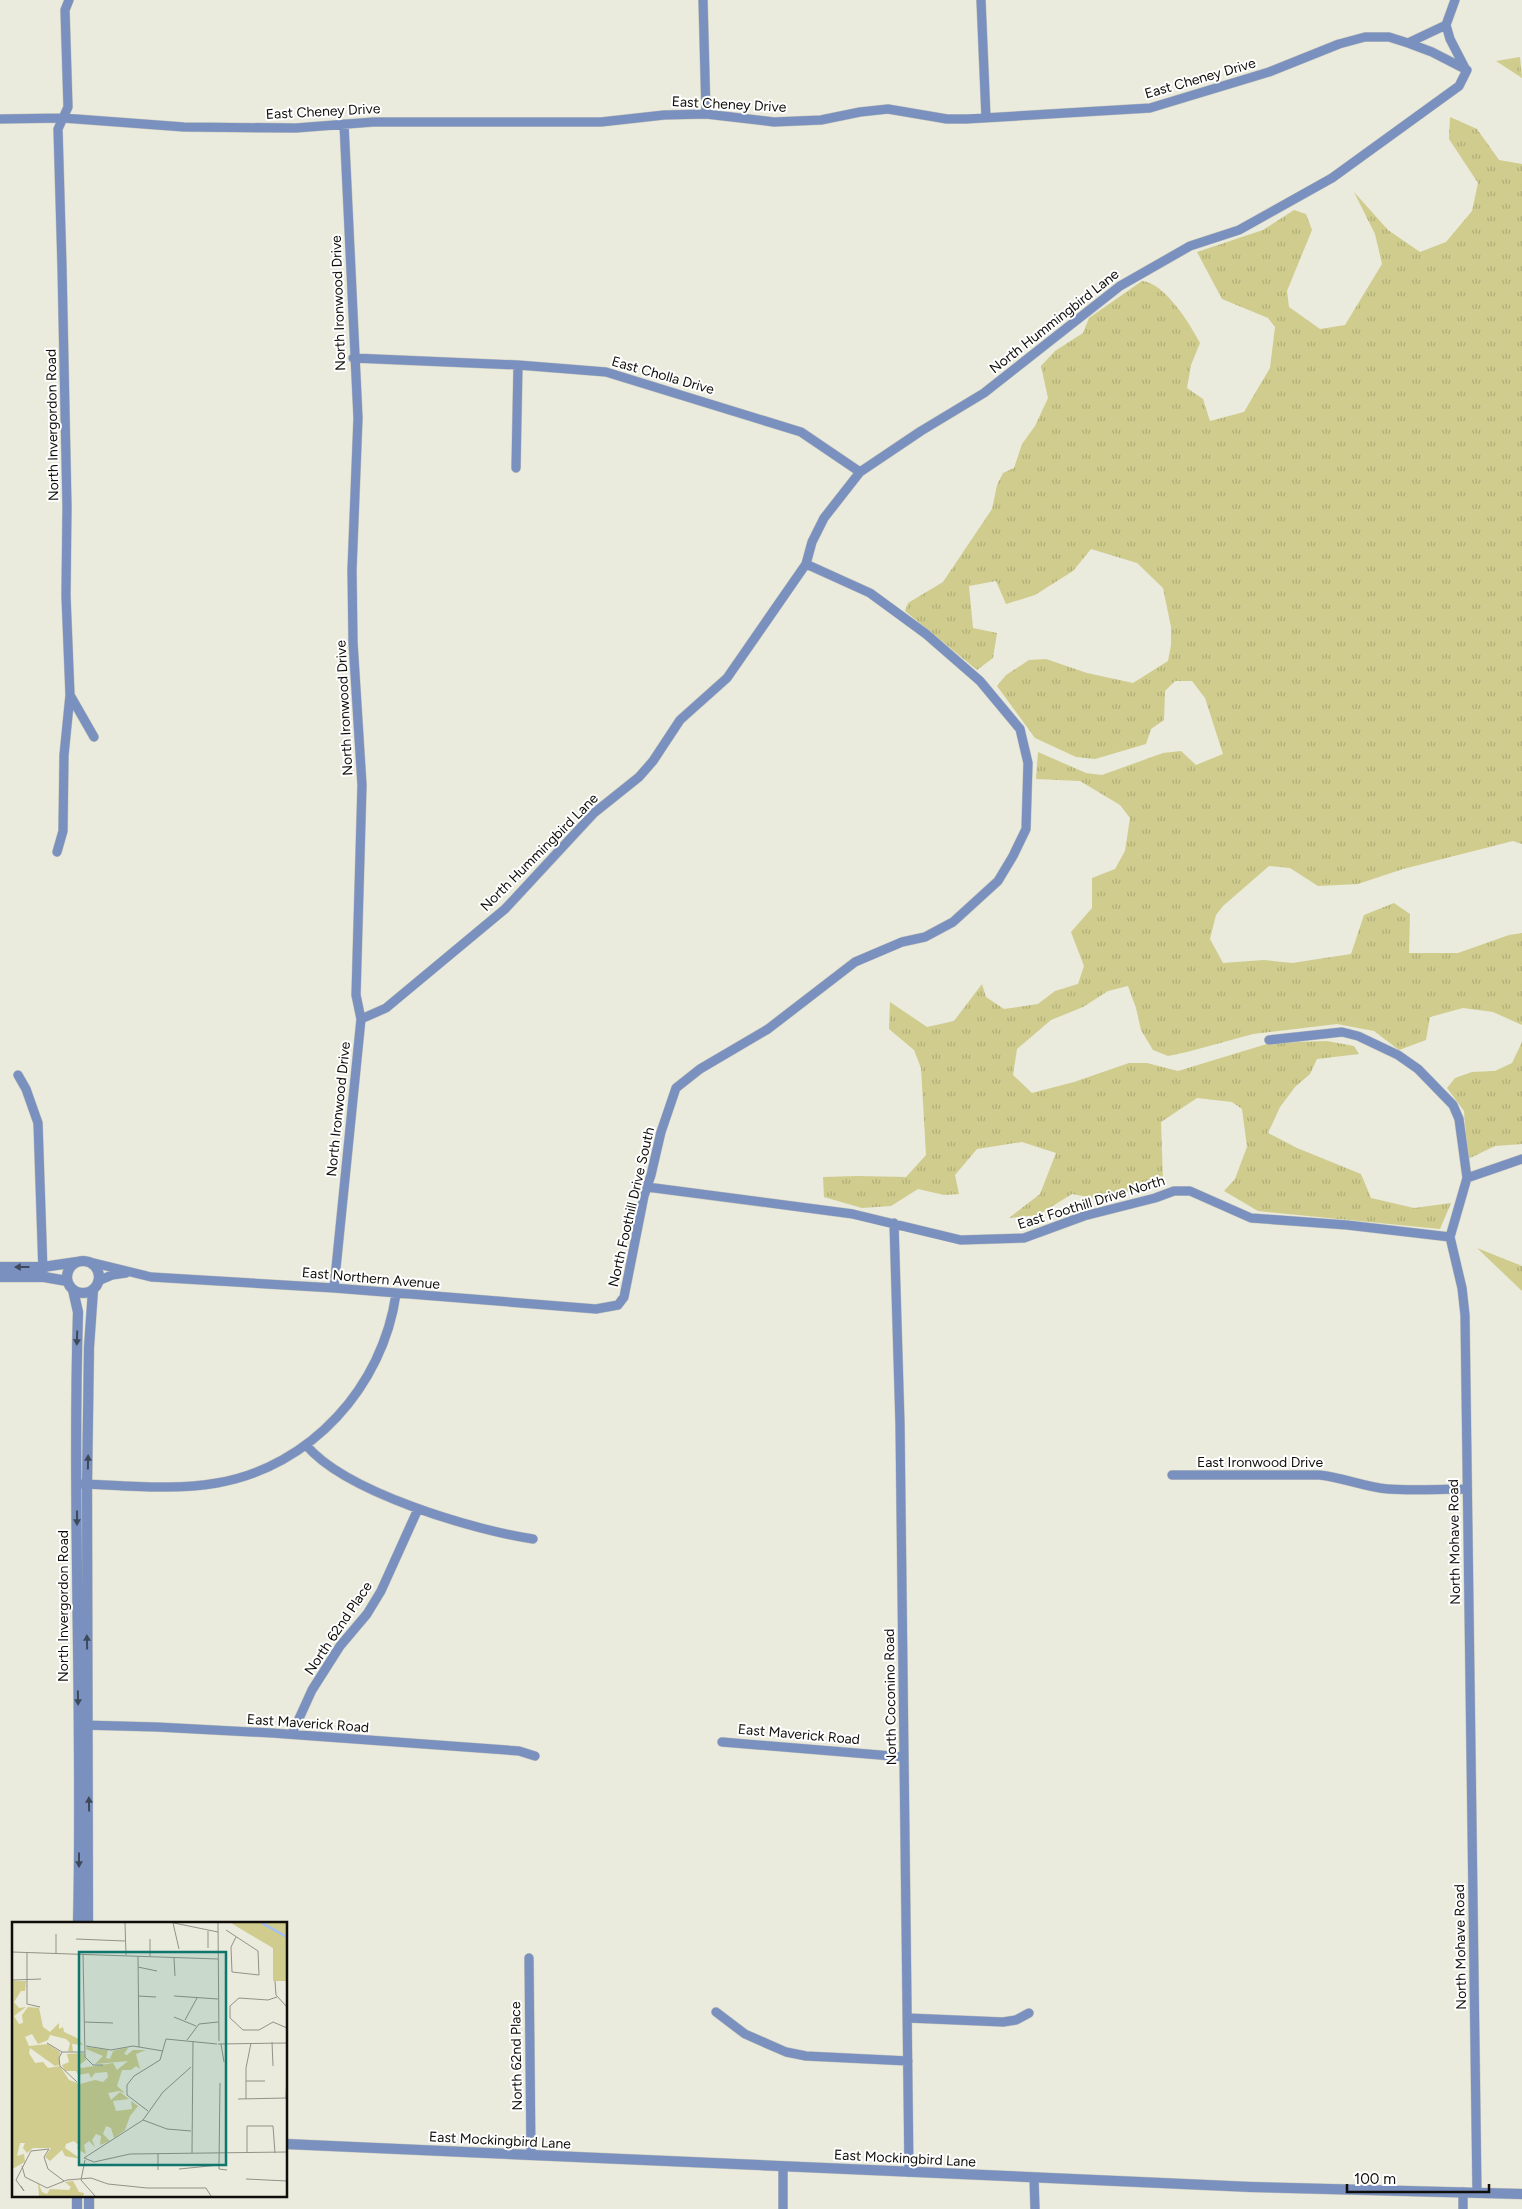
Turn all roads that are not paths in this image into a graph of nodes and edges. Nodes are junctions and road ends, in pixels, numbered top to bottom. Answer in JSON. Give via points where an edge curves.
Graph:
{"nodes":[{"id":1,"x":69,"y":0,"type":"edge"},
{"id":2,"x":703,"y":0,"type":"edge"},
{"id":3,"x":981,"y":0,"type":"edge"},
{"id":4,"x":1455,"y":0,"type":"edge"},
{"id":5,"x":1446,"y":25,"type":"junction"},
{"id":6,"x":1408,"y":43,"type":"junction"},
{"id":7,"x":1467,"y":70,"type":"junction"},
{"id":8,"x":706,"y":114,"type":"junction"},
{"id":9,"x":63,"y":118,"type":"junction"},
{"id":10,"x":986,"y":118,"type":"junction"},
{"id":11,"x":0,"y":119,"type":"edge"},
{"id":12,"x":344,"y":124,"type":"junction"},
{"id":13,"x":354,"y":358,"type":"junction"},
{"id":14,"x":518,"y":365,"type":"junction"},
{"id":15,"x":516,"y":468,"type":"dead end"},
{"id":16,"x":860,"y":472,"type":"junction"},
{"id":17,"x":806,"y":564,"type":"junction"},
{"id":18,"x":70,"y":695,"type":"junction"},
{"id":19,"x":94,"y":737,"type":"dead end"},
{"id":20,"x":57,"y":852,"type":"dead end"},
{"id":21,"x":361,"y":1019,"type":"junction"},
{"id":22,"x":1270,"y":1040,"type":"dead end"},
{"id":23,"x":18,"y":1075,"type":"dead end"},
{"id":24,"x":1522,"y":1159,"type":"edge"},
{"id":25,"x":1467,"y":1178,"type":"junction"},
{"id":26,"x":648,"y":1187,"type":"junction"},
{"id":27,"x":894,"y":1223,"type":"junction"},
{"id":28,"x":1450,"y":1237,"type":"junction"},
{"id":29,"x":78,"y":1262,"type":"junction"},
{"id":30,"x":90,"y":1262,"type":"junction"},
{"id":31,"x":0,"y":1267,"type":"edge"},
{"id":32,"x":43,"y":1272,"type":"junction"},
{"id":33,"x":128,"y":1272,"type":"junction"},
{"id":34,"x":0,"y":1277,"type":"edge"},
{"id":35,"x":67,"y":1281,"type":"junction"},
{"id":36,"x":95,"y":1285,"type":"junction"},
{"id":37,"x":334,"y":1288,"type":"junction"},
{"id":38,"x":73,"y":1290,"type":"junction"},
{"id":39,"x":396,"y":1294,"type":"junction"},
{"id":40,"x":612,"y":1307,"type":"joint"},
{"id":41,"x":306,"y":1445,"type":"junction"},
{"id":42,"x":1172,"y":1475,"type":"dead end"},
{"id":43,"x":82,"y":1484,"type":"junction"},
{"id":44,"x":1466,"y":1489,"type":"junction"},
{"id":45,"x":418,"y":1509,"type":"junction"},
{"id":46,"x":533,"y":1539,"type":"dead end"},
{"id":47,"x":83,"y":1725,"type":"junction"},
{"id":48,"x":292,"y":1734,"type":"junction"},
{"id":49,"x":722,"y":1742,"type":"dead end"},
{"id":50,"x":535,"y":1756,"type":"dead end"},
{"id":51,"x":904,"y":1757,"type":"junction"},
{"id":52,"x":78,"y":1922,"type":"edge"},
{"id":53,"x":88,"y":1922,"type":"edge"},
{"id":54,"x":529,"y":1958,"type":"dead end"},
{"id":55,"x":716,"y":2012,"type":"dead end"},
{"id":56,"x":1029,"y":2013,"type":"dead end"},
{"id":57,"x":908,"y":2018,"type":"junction"},
{"id":58,"x":908,"y":2061,"type":"junction"},
{"id":59,"x":288,"y":2144,"type":"edge"},
{"id":60,"x":531,"y":2155,"type":"junction"},
{"id":61,"x":783,"y":2167,"type":"junction"},
{"id":62,"x":909,"y":2172,"type":"junction"},
{"id":63,"x":1034,"y":2178,"type":"junction"},
{"id":64,"x":1463,"y":2192,"type":"junction"},
{"id":65,"x":1477,"y":2193,"type":"junction"},
{"id":66,"x":1522,"y":2194,"type":"edge"},
{"id":67,"x":77,"y":2196,"type":"edge"},
{"id":68,"x":89,"y":2196,"type":"edge"},
{"id":69,"x":77,"y":2209,"type":"edge"},
{"id":70,"x":88,"y":2209,"type":"edge"},
{"id":71,"x":783,"y":2209,"type":"edge"},
{"id":72,"x":1035,"y":2209,"type":"edge"},
{"id":73,"x":1463,"y":2209,"type":"edge"}],
"edges":[{"from":1,"to":9,"type":"street","name":"North Invergordon Road","via":[[66,10],[68,107]]},
{"from":2,"to":8,"type":"street"},
{"from":3,"to":10,"type":"street"},
{"from":4,"to":5,"type":"street"},
{"from":5,"to":6,"type":"street"},
{"from":5,"to":7,"type":"street"},
{"from":6,"to":7,"type":"street","name":"East Cheney Drive"},
{"from":6,"to":10,"type":"street","name":"East Cheney Drive","via":[[1389,37],[1364,37],[1270,72],[1150,108]]},
{"from":7,"to":16,"type":"street","name":"North Hummingbird Lane","via":[[1459,86],[1332,178],[1239,230],[1190,246],[1120,286],[984,393]]},
{"from":8,"to":10,"type":"street","name":"East Cheney Drive","via":[[774,122],[821,120],[888,109],[947,119]]},
{"from":8,"to":12,"type":"street","name":"East Cheney Drive","via":[[601,122]]},
{"from":9,"to":11,"type":"street","name":"East Cheney Drive"},
{"from":9,"to":12,"type":"street","name":"East Cheney Drive","via":[[184,127],[296,128]]},
{"from":9,"to":18,"type":"street","name":"North Invergordon Road","via":[[58,129]]},
{"from":12,"to":13,"type":"street","name":"North Ironwood Drive"},
{"from":13,"to":14,"type":"street","name":"East Cholla Drive"},
{"from":13,"to":21,"type":"street","name":"North Ironwood Drive","via":[[358,418],[352,557],[353,642],[362,785],[356,995]]},
{"from":14,"to":15,"type":"street"},
{"from":14,"to":16,"type":"street","name":"East Cholla Drive","via":[[606,372],[801,432]]},
{"from":16,"to":17,"type":"street","name":"North Hummingbird Lane","via":[[824,518]]},
{"from":17,"to":21,"type":"street","name":"North Hummingbird Lane","via":[[727,678],[680,720],[639,777],[594,813],[505,909],[386,1008]]},
{"from":17,"to":26,"type":"street","name":"North Foothill Drive South","via":[[870,594],[926,634],[980,681],[1020,729],[1028,764],[1026,829],[998,881],[953,922],[925,937],[902,942],[854,962],[768,1029],[700,1069],[676,1088]]},
{"from":18,"to":19,"type":"street"},
{"from":18,"to":20,"type":"street","name":"North Invergordon Road","via":[[64,755],[63,831]]},
{"from":21,"to":37,"type":"street","name":"North Ironwood Drive"},
{"from":22,"to":25,"type":"street","via":[[1342,1032],[1375,1043],[1418,1069],[1457,1112]]},
{"from":23,"to":32,"type":"street","via":[[38,1123]]},
{"from":24,"to":25,"type":"street"},
{"from":25,"to":28,"type":"street"},
{"from":26,"to":27,"type":"street","name":"East Foothill Drive North","via":[[854,1214]]},
{"from":26,"to":40,"type":"street","name":"North Foothill Drive South","via":[[624,1297],[618,1306]]},
{"from":27,"to":28,"type":"street","name":"East Foothill Drive North","via":[[961,1240],[1024,1238],[1084,1216],[1174,1191],[1190,1191],[1251,1218]]},
{"from":27,"to":51,"type":"street","name":"North Coconino Road"},
{"from":28,"to":44,"type":"street","name":"North Mohave Road","via":[[1460,1273],[1465,1315]]},
{"from":29,"to":30,"type":"street"},
{"from":29,"to":32,"type":"street"},
{"from":29,"to":35,"type":"street","via":[[70,1267]]},
{"from":30,"to":33,"type":"street","name":"East Northern Avenue"},
{"from":30,"to":36,"type":"street","name":"North Invergordon Road","via":[[97,1270]]},
{"from":32,"to":31,"type":"street","one_way":true},
{"from":32,"to":34,"type":"street"},
{"from":32,"to":35,"type":"street"},
{"from":33,"to":36,"type":"street","name":"East Northern Avenue","via":[[112,1275]]},
{"from":33,"to":37,"type":"street","name":"East Northern Avenue","via":[[151,1277]]},
{"from":35,"to":38,"type":"street","name":"North Invergordon Road"},
{"from":36,"to":38,"type":"street","via":[[83,1293]]},
{"from":43,"to":36,"type":"street","name":"North Invergordon Road","one_way":true},
{"from":37,"to":39,"type":"street","name":"East Northern Avenue"},
{"from":38,"to":43,"type":"street","name":"North Invergordon Road","one_way":true,"via":[[78,1312]]},
{"from":39,"to":40,"type":"street","name":"East Northern Avenue","via":[[596,1309]]},
{"from":39,"to":41,"type":"street","via":[[386,1339],[360,1390],[342,1412]]},
{"from":41,"to":43,"type":"street","via":[[271,1465],[219,1483],[184,1487]]},
{"from":41,"to":45,"type":"street","via":[[335,1470]]},
{"from":42,"to":44,"type":"street","name":"East Ironwood Drive","via":[[1319,1475],[1388,1489]]},
{"from":43,"to":47,"type":"street","name":"North Invergordon Road"},
{"from":44,"to":65,"type":"street","name":"North Mohave Road"},
{"from":45,"to":46,"type":"street"},
{"from":45,"to":48,"type":"street","name":"North 62nd Place","via":[[381,1591],[312,1690]]},
{"from":47,"to":48,"type":"street","name":"East Maverick Road"},
{"from":47,"to":52,"type":"street","name":"North Invergordon Road","one_way":true},
{"from":53,"to":47,"type":"street","name":"North Invergordon Road","one_way":true},
{"from":48,"to":50,"type":"street","name":"East Maverick Road","via":[[519,1751]]},
{"from":49,"to":51,"type":"street","name":"East Maverick Road"},
{"from":51,"to":57,"type":"street","name":"North Coconino Road"},
{"from":54,"to":60,"type":"street","name":"North 62nd Place"},
{"from":55,"to":58,"type":"street","via":[[745,2034],[786,2052],[806,2056]]},
{"from":56,"to":57,"type":"street","via":[[1003,2022]]},
{"from":57,"to":58,"type":"street","name":"North Coconino Road"},
{"from":58,"to":62,"type":"street","name":"North Coconino Road"},
{"from":59,"to":60,"type":"street","name":"East Mockingbird Lane"},
{"from":60,"to":61,"type":"street","name":"East Mockingbird Lane"},
{"from":61,"to":62,"type":"street","name":"East Mockingbird Lane"},
{"from":61,"to":71,"type":"street"},
{"from":62,"to":63,"type":"street","name":"East Mockingbird Lane"},
{"from":63,"to":64,"type":"street","name":"East Mockingbird Lane"},
{"from":63,"to":72,"type":"street"},
{"from":64,"to":65,"type":"street","name":"East Mockingbird Lane"},
{"from":64,"to":73,"type":"street"},
{"from":65,"to":66,"type":"street","name":"East Mockingbird Lane"},
{"from":67,"to":69,"type":"street"},
{"from":68,"to":70,"type":"street"}]}
